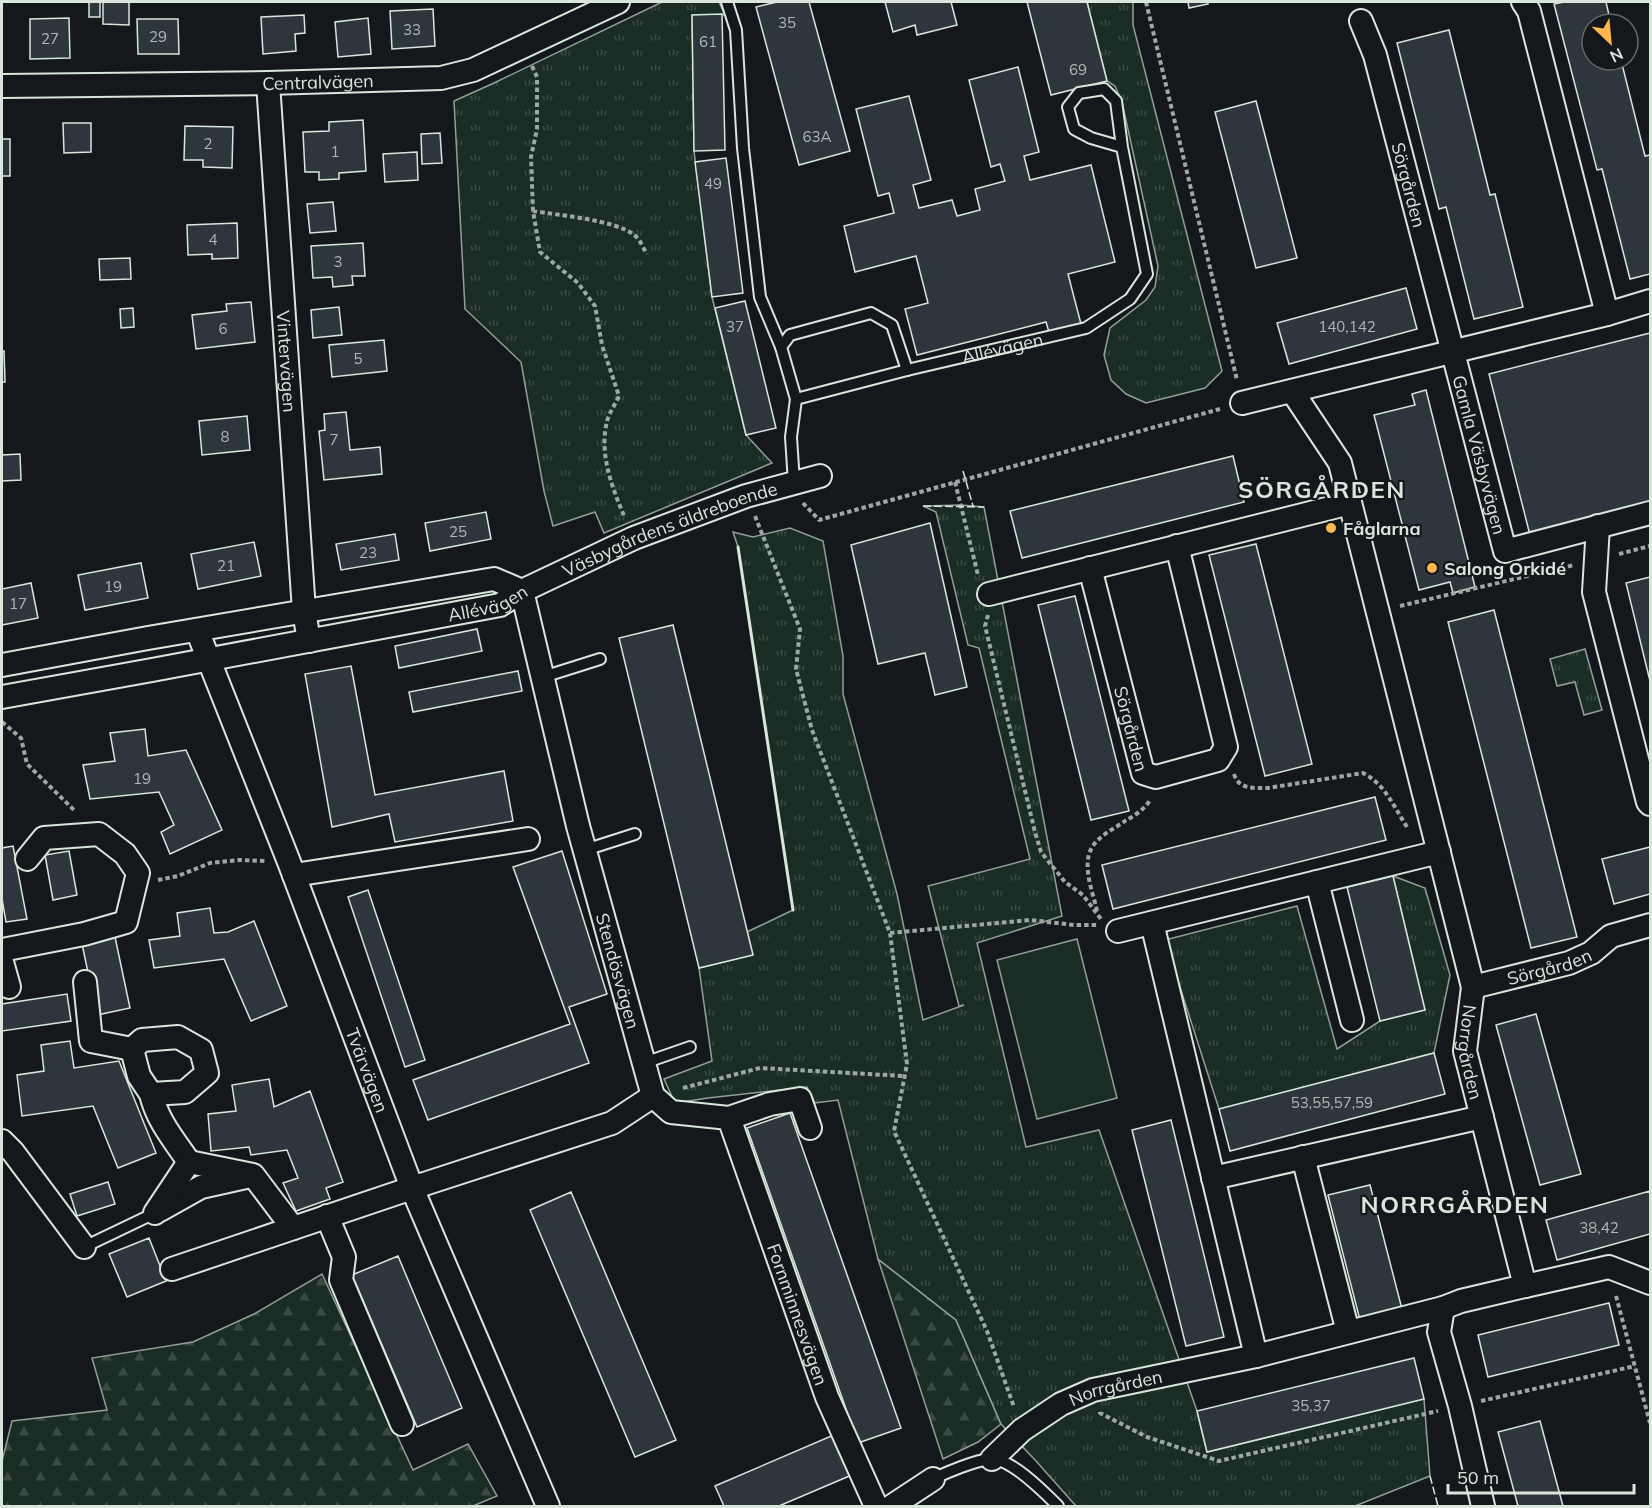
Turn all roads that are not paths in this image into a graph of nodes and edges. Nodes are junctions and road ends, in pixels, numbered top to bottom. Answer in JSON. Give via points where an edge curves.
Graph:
{"nodes":[{"id":1,"x":618,"y":2,"type":"edge"},
{"id":2,"x":727,"y":2,"type":"edge"},
{"id":3,"x":1523,"y":2,"type":"edge"},
{"id":4,"x":1361,"y":21,"type":"dead end"},
{"id":5,"x":268,"y":83,"type":"junction"},
{"id":6,"x":2,"y":86,"type":"edge"},
{"id":7,"x":1122,"y":147,"type":"junction"},
{"id":8,"x":1650,"y":301,"type":"edge"},
{"id":9,"x":1607,"y":314,"type":"junction"},
{"id":10,"x":781,"y":347,"type":"junction"},
{"id":11,"x":1452,"y":352,"type":"junction"},
{"id":12,"x":907,"y":370,"type":"junction"},
{"id":13,"x":1292,"y":392,"type":"junction"},
{"id":14,"x":796,"y":399,"type":"junction"},
{"id":15,"x":1242,"y":404,"type":"road end"},
{"id":16,"x":820,"y":476,"type":"dead end"},
{"id":17,"x":794,"y":483,"type":"junction"},
{"id":18,"x":1350,"y":503,"type":"junction"},
{"id":19,"x":1650,"y":513,"type":"edge"},
{"id":20,"x":1598,"y":526,"type":"junction"},
{"id":21,"x":1177,"y":546,"type":"junction"},
{"id":22,"x":1090,"y":568,"type":"junction"},
{"id":23,"x":522,"y":591,"type":"junction"},
{"id":24,"x":989,"y":594,"type":"road end"},
{"id":25,"x":304,"y":611,"type":"junction"},
{"id":26,"x":197,"y":630,"type":"junction"},
{"id":27,"x":309,"y":641,"type":"junction"},
{"id":28,"x":600,"y":659,"type":"dead end"},
{"id":29,"x":210,"y":660,"type":"junction"},
{"id":30,"x":2,"y":665,"type":"edge"},
{"id":31,"x":543,"y":677,"type":"junction"},
{"id":32,"x":2,"y":697,"type":"edge"},
{"id":33,"x":1650,"y":804,"type":"edge"},
{"id":34,"x":635,"y":834,"type":"dead end"},
{"id":35,"x":528,"y":839,"type":"dead end"},
{"id":36,"x":585,"y":850,"type":"junction"},
{"id":37,"x":1432,"y":854,"type":"junction"},
{"id":38,"x":27,"y":859,"type":"dead end"},
{"id":39,"x":292,"y":868,"type":"junction"},
{"id":40,"x":1317,"y":882,"type":"junction"},
{"id":41,"x":1152,"y":923,"type":"junction"},
{"id":42,"x":1650,"y":925,"type":"edge"},
{"id":43,"x":1112,"y":928,"type":"road end"},
{"id":44,"x":2,"y":950,"type":"edge"},
{"id":45,"x":2,"y":962,"type":"edge"},
{"id":46,"x":85,"y":982,"type":"dead end"},
{"id":47,"x":9,"y":987,"type":"dead end"},
{"id":48,"x":1473,"y":987,"type":"junction"},
{"id":49,"x":1352,"y":1020,"type":"dead end"},
{"id":50,"x":690,"y":1047,"type":"dead end"},
{"id":51,"x":132,"y":1049,"type":"junction"},
{"id":52,"x":644,"y":1063,"type":"junction"},
{"id":53,"x":152,"y":1094,"type":"junction"},
{"id":54,"x":654,"y":1096,"type":"junction"},
{"id":55,"x":1482,"y":1117,"type":"junction"},
{"id":56,"x":729,"y":1118,"type":"junction"},
{"id":57,"x":810,"y":1128,"type":"dead end"},
{"id":58,"x":2,"y":1141,"type":"edge"},
{"id":59,"x":1303,"y":1158,"type":"junction"},
{"id":60,"x":189,"y":1162,"type":"junction"},
{"id":61,"x":253,"y":1175,"type":"junction"},
{"id":62,"x":1213,"y":1178,"type":"junction"},
{"id":63,"x":412,"y":1188,"type":"junction"},
{"id":64,"x":155,"y":1213,"type":"junction"},
{"id":65,"x":327,"y":1216,"type":"junction"},
{"id":66,"x":293,"y":1228,"type":"junction"},
{"id":67,"x":84,"y":1247,"type":"joint"},
{"id":68,"x":172,"y":1269,"type":"dead end"},
{"id":69,"x":1650,"y":1283,"type":"edge"},
{"id":70,"x":1525,"y":1286,"type":"junction"},
{"id":71,"x":1443,"y":1308,"type":"junction"},
{"id":72,"x":1348,"y":1332,"type":"junction"},
{"id":73,"x":1256,"y":1356,"type":"junction"},
{"id":74,"x":402,"y":1424,"type":"dead end"},
{"id":75,"x":992,"y":1459,"type":"junction"},
{"id":76,"x":933,"y":1479,"type":"joint"},
{"id":77,"x":548,"y":1506,"type":"edge"},
{"id":78,"x":876,"y":1506,"type":"edge"},
{"id":79,"x":892,"y":1506,"type":"edge"},
{"id":80,"x":1058,"y":1506,"type":"edge"},
{"id":81,"x":1483,"y":1506,"type":"edge"}],
"edges":[{"from":1,"to":5,"type":"street","name":"Centralvägen","via":[[473,70],[441,78]]},
{"from":2,"to":10,"type":"lane","via":[[736,30],[743,148],[760,297]]},
{"from":3,"to":9,"type":"street","via":[[1529,11]]},
{"from":4,"to":11,"type":"street","name":"Sörgården","via":[[1375,55]]},
{"from":5,"to":6,"type":"street","name":"Centralvägen"},
{"from":5,"to":25,"type":"street","name":"Vintervägen"},
{"from":7,"to":7,"type":"lane","name":"Allévägen","via":[[1074,129],[1068,107],[1079,93],[1104,88],[1116,101]]},
{"from":7,"to":12,"type":"lane","name":"Allévägen","via":[[1147,274],[1130,299],[1086,328]]},
{"from":8,"to":9,"type":"street"},
{"from":9,"to":11,"type":"street"},
{"from":10,"to":12,"type":"lane","via":[[790,335],[871,313],[892,325]]},
{"from":10,"to":14,"type":"lane"},
{"from":11,"to":13,"type":"street"},
{"from":11,"to":20,"type":"street","name":"Gamla Väsbyvägen","via":[[1505,551]]},
{"from":12,"to":14,"type":"lane","name":"Allévägen"},
{"from":13,"to":15,"type":"street"},
{"from":13,"to":18,"type":"street","via":[[1340,464]]},
{"from":14,"to":17,"type":"lane","via":[[791,437]]},
{"from":16,"to":17,"type":"street","name":"Väsbygårdens äldreboende"},
{"from":17,"to":23,"type":"street","name":"Väsbygårdens äldreboende","via":[[746,496],[634,538]]},
{"from":18,"to":21,"type":"street"},
{"from":18,"to":37,"type":"street"},
{"from":19,"to":20,"type":"street","name":"Gamla Väsbyvägen"},
{"from":20,"to":33,"type":"street","via":[[1594,592]]},
{"from":21,"to":22,"type":"street"},
{"from":21,"to":22,"type":"street","name":"Sörgården","via":[[1226,747],[1218,760],[1156,777],[1143,772]]},
{"from":22,"to":24,"type":"street"},
{"from":23,"to":25,"type":"street","name":"Allévägen","via":[[494,579]]},
{"from":23,"to":27,"type":"street","name":"Allévägen","via":[[500,604]]},
{"from":23,"to":31,"type":"street","name":"Stendösvägen"},
{"from":25,"to":26,"type":"street","name":"Allévägen"},
{"from":25,"to":27,"type":"street","name":"Vintervägen"},
{"from":26,"to":29,"type":"street","name":"Tvärvägen"},
{"from":26,"to":30,"type":"street","name":"Allévägen"},
{"from":27,"to":29,"type":"street","name":"Allévägen"},
{"from":28,"to":31,"type":"lane"},
{"from":29,"to":32,"type":"street","name":"Allévägen"},
{"from":29,"to":39,"type":"street","name":"Tvärvägen"},
{"from":31,"to":36,"type":"street","name":"Stendösvägen"},
{"from":34,"to":36,"type":"lane"},
{"from":35,"to":39,"type":"street"},
{"from":36,"to":52,"type":"street","name":"Stendösvägen"},
{"from":37,"to":40,"type":"street"},
{"from":37,"to":48,"type":"street"},
{"from":38,"to":44,"type":"street","via":[[44,838],[99,834],[125,854],[138,873],[126,922]]},
{"from":39,"to":63,"type":"street","name":"Tvärvägen"},
{"from":40,"to":41,"type":"street"},
{"from":40,"to":49,"type":"street"},
{"from":41,"to":43,"type":"street"},
{"from":41,"to":62,"type":"street"},
{"from":42,"to":48,"type":"street","name":"Sörgården","via":[[1611,936],[1591,953],[1569,963]]},
{"from":45,"to":47,"type":"street"},
{"from":46,"to":51,"type":"street","via":[[91,1041]]},
{"from":48,"to":55,"type":"street","name":"Norrgården","via":[[1465,1051]]},
{"from":50,"to":52,"type":"lane"},
{"from":51,"to":53,"type":"street","via":[[139,1076]]},
{"from":51,"to":53,"type":"street","via":[[142,1040],[178,1037],[201,1050],[207,1072],[185,1092]]},
{"from":52,"to":54,"type":"street","name":"Stendösvägen"},
{"from":53,"to":60,"type":"street","via":[[169,1134]]},
{"from":54,"to":56,"type":"street","via":[[671,1112]]},
{"from":54,"to":63,"type":"street","via":[[612,1123]]},
{"from":55,"to":59,"type":"street","name":"Norrgården"},
{"from":55,"to":70,"type":"street","name":"Norrgården"},
{"from":56,"to":57,"type":"street","via":[[800,1099]]},
{"from":56,"to":78,"type":"street","name":"Fornminnesvägen","via":[[827,1397]]},
{"from":58,"to":67,"type":"street"},
{"from":59,"to":62,"type":"street","name":"Norrgården"},
{"from":59,"to":72,"type":"street"},
{"from":60,"to":61,"type":"street"},
{"from":60,"to":64,"type":"street"},
{"from":61,"to":64,"type":"street","via":[[201,1187]]},
{"from":61,"to":66,"type":"street"},
{"from":62,"to":73,"type":"street"},
{"from":63,"to":65,"type":"street"},
{"from":63,"to":77,"type":"street","name":"Tvärvägen"},
{"from":64,"to":67,"type":"lane"},
{"from":65,"to":66,"type":"street"},
{"from":65,"to":74,"type":"street","via":[[344,1257],[340,1280]]},
{"from":66,"to":68,"type":"street"},
{"from":69,"to":70,"type":"street","name":"Norrgården","via":[[1609,1267]]},
{"from":70,"to":71,"type":"street","name":"Norrgården"},
{"from":71,"to":72,"type":"street","name":"Norrgården"},
{"from":71,"to":81,"type":"street","via":[[1439,1332]]},
{"from":72,"to":73,"type":"street","name":"Norrgården"},
{"from":73,"to":75,"type":"street","name":"Norrgården","via":[[1093,1390],[1061,1404],[1022,1430]]},
{"from":75,"to":76,"type":"lane"},
{"from":75,"to":80,"type":"lane","via":[[1012,1467],[1039,1486]]},
{"from":76,"to":79,"type":"street"}]}
